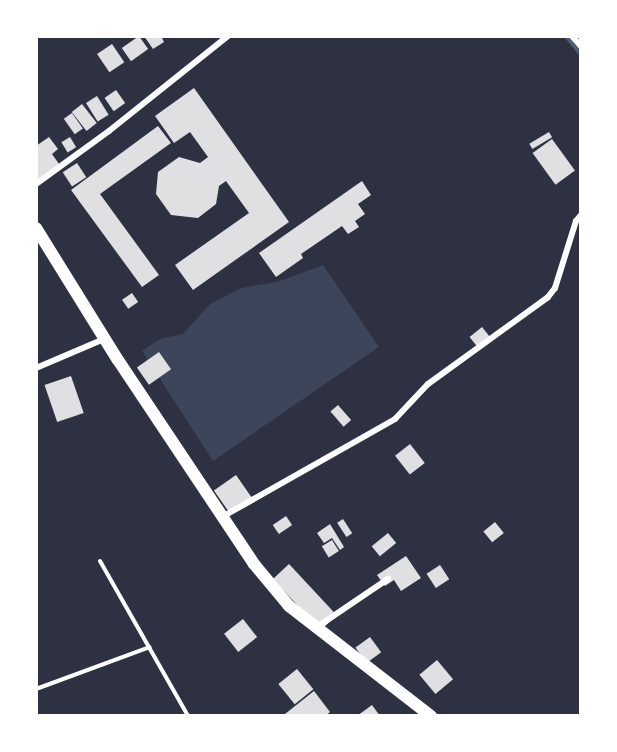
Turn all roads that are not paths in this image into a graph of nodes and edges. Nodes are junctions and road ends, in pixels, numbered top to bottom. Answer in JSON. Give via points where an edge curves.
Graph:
{"nodes":[{"id":1,"x":228,"y":36,"type":"edge"},
{"id":2,"x":572,"y":36,"type":"edge"},
{"id":3,"x":581,"y":46,"type":"edge"},
{"id":4,"x":36,"y":184,"type":"edge"},
{"id":5,"x":581,"y":215,"type":"edge"},
{"id":6,"x":36,"y":228,"type":"edge"},
{"id":7,"x":105,"y":338,"type":"junction"},
{"id":8,"x":36,"y":368,"type":"edge"},
{"id":9,"x":221,"y":517,"type":"junction"},
{"id":10,"x":100,"y":561,"type":"dead end"},
{"id":11,"x":388,"y":579,"type":"dead end"},
{"id":12,"x":316,"y":627,"type":"junction"},
{"id":13,"x":150,"y":647,"type":"junction"},
{"id":14,"x":36,"y":689,"type":"edge"},
{"id":15,"x":188,"y":716,"type":"edge"},
{"id":16,"x":431,"y":716,"type":"edge"}],
"edges":[{"from":1,"to":4,"type":"street"},
{"from":2,"to":3,"type":"street"},
{"from":5,"to":9,"type":"street","via":[[555,288],[548,297],[428,384],[395,419]]},
{"from":6,"to":7,"type":"main road"},
{"from":7,"to":8,"type":"street"},
{"from":7,"to":9,"type":"main road"},
{"from":9,"to":12,"type":"main road","via":[[289,606]]},
{"from":10,"to":13,"type":"lane"},
{"from":11,"to":12,"type":"street"},
{"from":12,"to":16,"type":"main road"},
{"from":13,"to":14,"type":"lane"},
{"from":13,"to":15,"type":"lane"}]}
